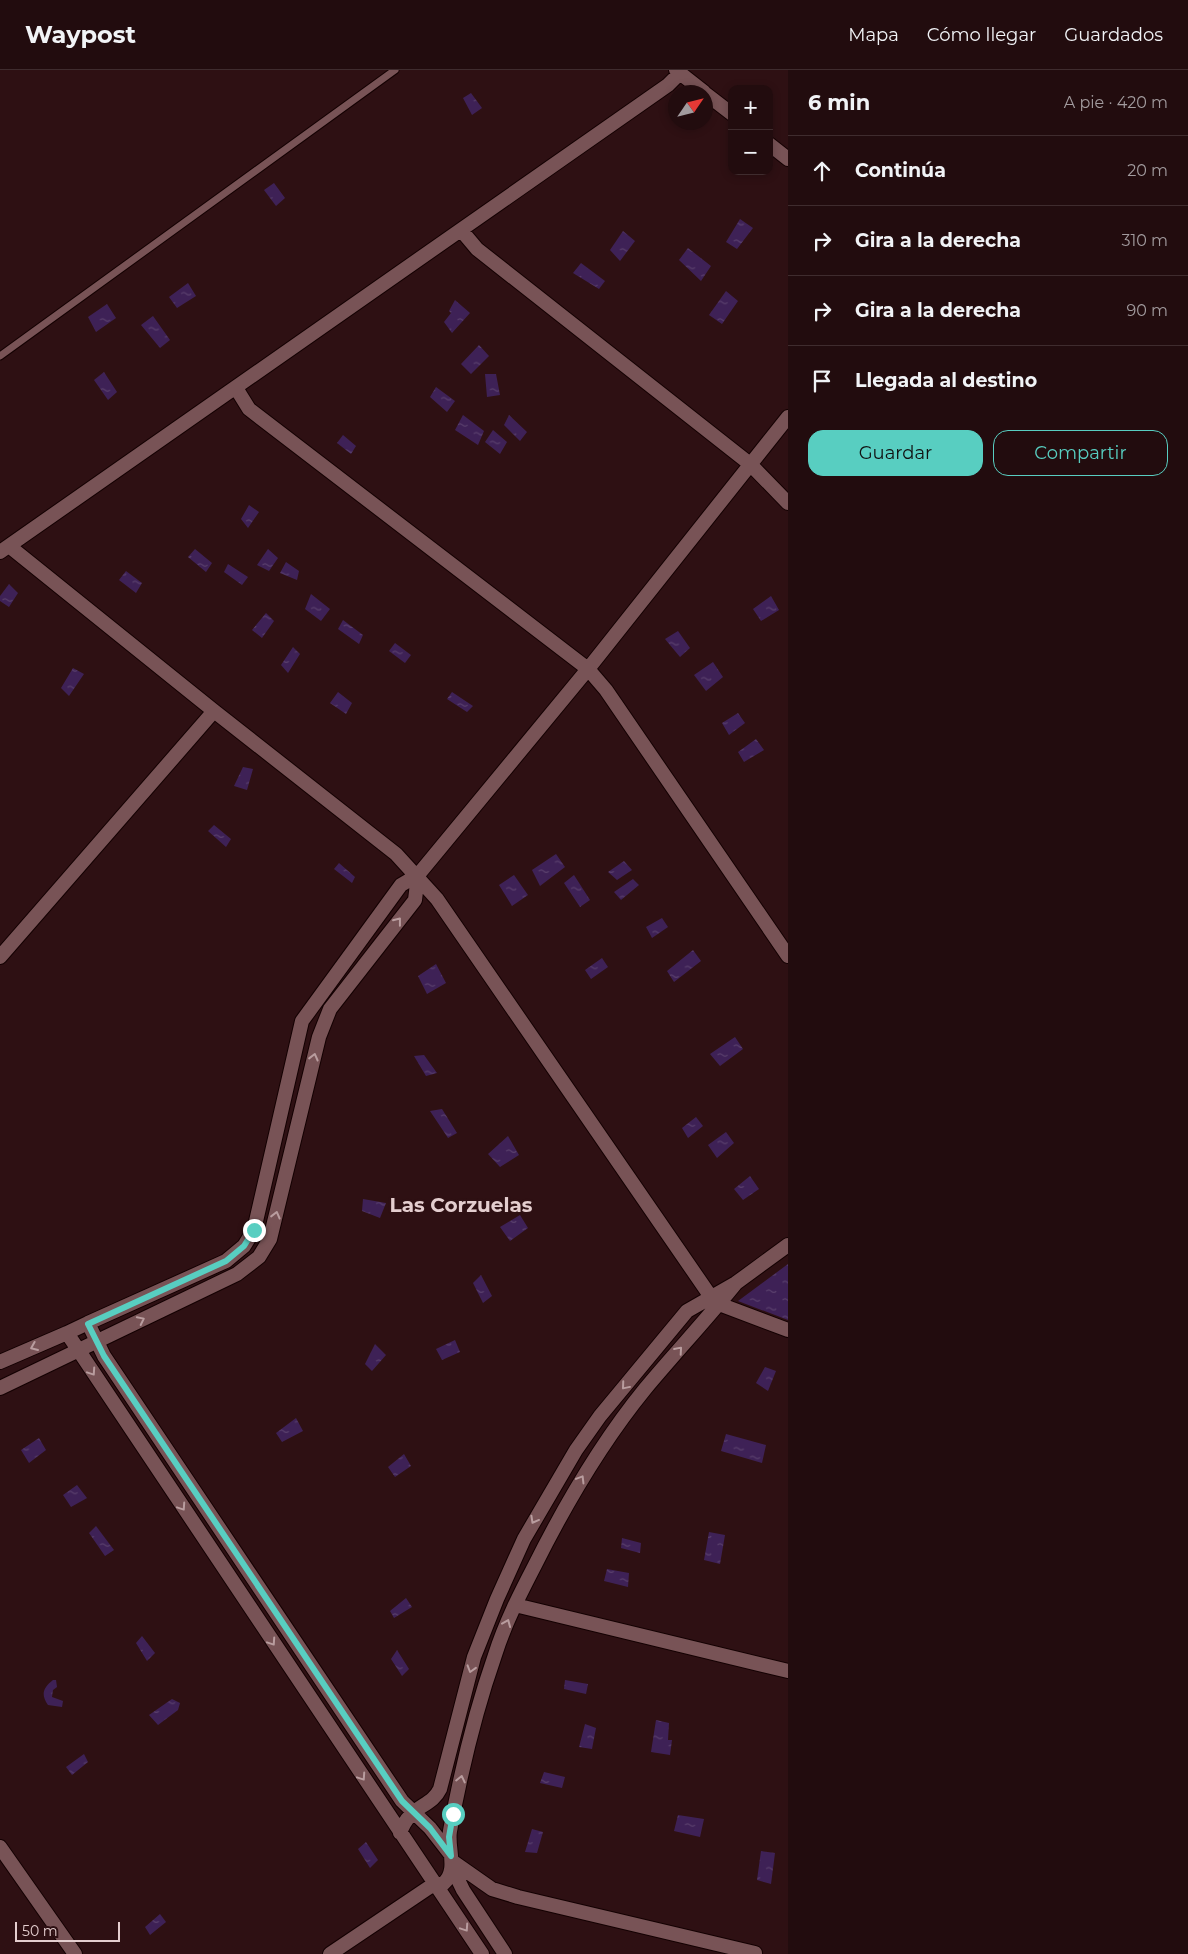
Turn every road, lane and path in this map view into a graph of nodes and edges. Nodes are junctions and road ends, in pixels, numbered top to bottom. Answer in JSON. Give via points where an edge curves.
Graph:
{"nodes":[{"id":1,"x":395,"y":70,"type":"edge"},
{"id":2,"x":678,"y":72,"type":"edge"},
{"id":3,"x":695,"y":85,"type":"edge"},
{"id":4,"x":713,"y":99,"type":"edge"},
{"id":5,"x":728,"y":111,"type":"edge"},
{"id":6,"x":773,"y":147,"type":"edge"},
{"id":7,"x":788,"y":159,"type":"edge"},
{"id":8,"x":461,"y":230,"type":"junction"},
{"id":9,"x":0,"y":356,"type":"edge"},
{"id":10,"x":236,"y":388,"type":"junction"},
{"id":11,"x":788,"y":417,"type":"edge"},
{"id":12,"x":750,"y":464,"type":"junction"},
{"id":13,"x":788,"y":503,"type":"edge"},
{"id":14,"x":5,"y":549,"type":"edge"},
{"id":15,"x":588,"y":669,"type":"junction"},
{"id":16,"x":214,"y":711,"type":"junction"},
{"id":17,"x":418,"y":875,"type":"junction"},
{"id":18,"x":788,"y":956,"type":"edge"},
{"id":19,"x":0,"y":957,"type":"edge"},
{"id":20,"x":788,"y":1245,"type":"edge"},
{"id":21,"x":715,"y":1301,"type":"junction"},
{"id":22,"x":88,"y":1324,"type":"junction"},
{"id":23,"x":788,"y":1330,"type":"edge"},
{"id":24,"x":68,"y":1333,"type":"junction"},
{"id":25,"x":97,"y":1342,"type":"junction"},
{"id":26,"x":78,"y":1351,"type":"junction"},
{"id":27,"x":0,"y":1362,"type":"edge"},
{"id":28,"x":0,"y":1388,"type":"edge"},
{"id":29,"x":515,"y":1605,"type":"junction"},
{"id":30,"x":788,"y":1671,"type":"edge"},
{"id":31,"x":411,"y":1812,"type":"junction"},
{"id":32,"x":400,"y":1833,"type":"junction"},
{"id":33,"x":0,"y":1847,"type":"edge"},
{"id":34,"x":452,"y":1861,"type":"junction"},
{"id":35,"x":434,"y":1884,"type":"junction"},
{"id":36,"x":492,"y":1889,"type":"junction"},
{"id":37,"x":479,"y":1916,"type":"junction"},
{"id":38,"x":755,"y":1953,"type":"edge"},
{"id":39,"x":74,"y":1954,"type":"edge"},
{"id":40,"x":330,"y":1954,"type":"edge"},
{"id":41,"x":482,"y":1954,"type":"edge"},
{"id":42,"x":505,"y":1954,"type":"edge"}],
"edges":[{"from":1,"to":9,"type":"lane"},
{"from":2,"to":3,"type":"street"},
{"from":2,"to":8,"type":"street","via":[[668,85]]},
{"from":4,"to":5,"type":"street"},
{"from":6,"to":7,"type":"street"},
{"from":8,"to":10,"type":"street"},
{"from":8,"to":12,"type":"street","via":[[477,249]]},
{"from":10,"to":14,"type":"street"},
{"from":10,"to":15,"type":"street","via":[[249,409]]},
{"from":11,"to":12,"type":"street"},
{"from":12,"to":13,"type":"street"},
{"from":12,"to":15,"type":"street"},
{"from":14,"to":16,"type":"street"},
{"from":15,"to":17,"type":"street"},
{"from":15,"to":18,"type":"street","via":[[606,690]]},
{"from":16,"to":17,"type":"street","via":[[396,854]]},
{"from":16,"to":19,"type":"street"},
{"from":17,"to":21,"type":"street"},
{"from":17,"to":22,"type":"street","via":[[402,885],[302,1021],[254,1230],[244,1246],[226,1261]]},
{"from":25,"to":17,"type":"street","one_way":true,"via":[[237,1274],[259,1257],[270,1239],[319,1037],[330,1008],[414,900]]},
{"from":20,"to":21,"type":"street"},
{"from":21,"to":23,"type":"street"},
{"from":29,"to":21,"type":"street","one_way":true,"via":[[552,1531],[609,1436]]},
{"from":21,"to":31,"type":"street","one_way":true,"via":[[687,1311],[606,1408],[548,1495],[524,1539],[474,1657],[440,1790],[437,1796]]},
{"from":22,"to":24,"type":"street"},
{"from":22,"to":25,"type":"street"},
{"from":24,"to":26,"type":"street"},
{"from":24,"to":27,"type":"street","one_way":true},
{"from":25,"to":26,"type":"street"},
{"from":25,"to":31,"type":"street"},
{"from":26,"to":28,"type":"street"},
{"from":26,"to":32,"type":"street","one_way":true},
{"from":29,"to":30,"type":"street"},
{"from":34,"to":29,"type":"street","one_way":true,"via":[[449,1837],[472,1729],[498,1644]]},
{"from":31,"to":32,"type":"street"},
{"from":31,"to":34,"type":"street","via":[[430,1828]]},
{"from":32,"to":35,"type":"street"},
{"from":33,"to":39,"type":"street"},
{"from":34,"to":35,"type":"street","via":[[447,1881]]},
{"from":34,"to":36,"type":"street"},
{"from":34,"to":37,"type":"street","via":[[463,1890]]},
{"from":35,"to":40,"type":"street"},
{"from":35,"to":41,"type":"street","one_way":true},
{"from":36,"to":37,"type":"street","via":[[480,1900]]},
{"from":36,"to":38,"type":"street"},
{"from":37,"to":42,"type":"street"}]}
